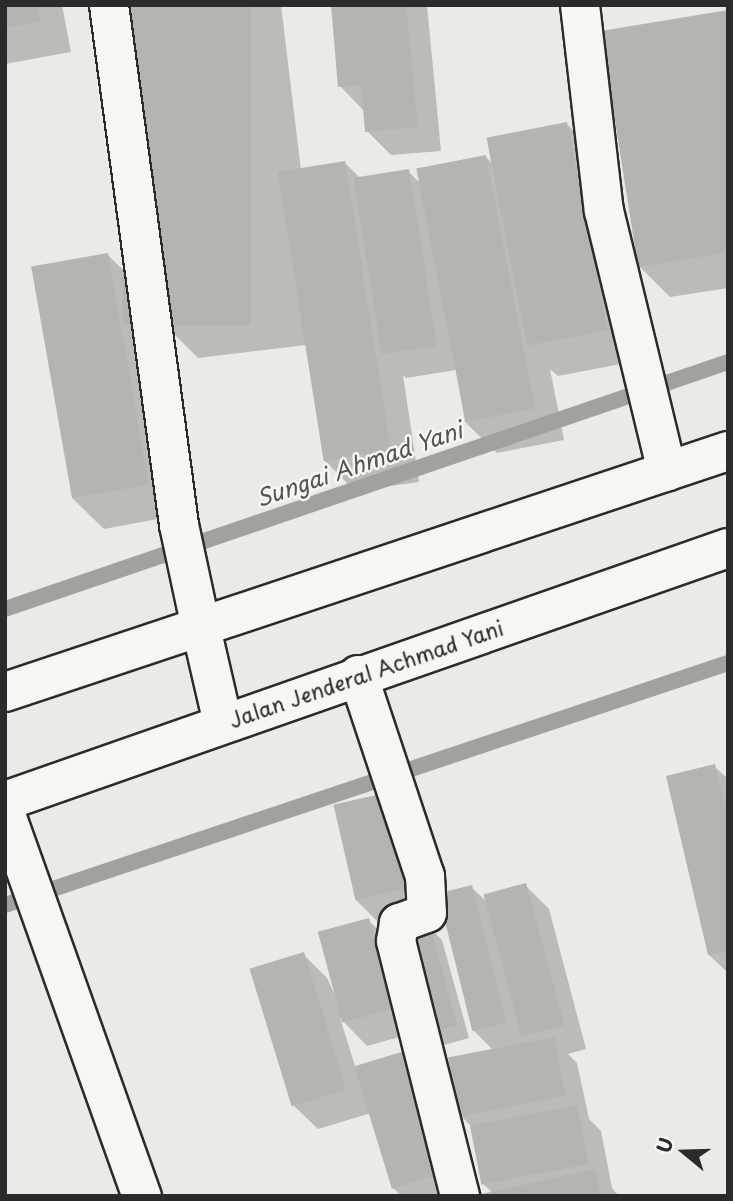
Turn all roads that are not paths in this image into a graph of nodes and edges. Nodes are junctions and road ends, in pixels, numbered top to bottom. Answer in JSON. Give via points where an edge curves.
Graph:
{"nodes":[{"id":1,"x":109,"y":5,"type":"edge"},
{"id":2,"x":580,"y":5,"type":"edge"},
{"id":3,"x":728,"y":451,"type":"edge"},
{"id":4,"x":667,"y":471,"type":"junction"},
{"id":5,"x":728,"y":548,"type":"edge"},
{"id":6,"x":201,"y":628,"type":"junction"},
{"id":7,"x":358,"y":675,"type":"junction"},
{"id":8,"x":5,"y":692,"type":"edge"},
{"id":9,"x":223,"y":723,"type":"junction"},
{"id":10,"x":5,"y":801,"type":"edge"},
{"id":11,"x":5,"y":812,"type":"edge"},
{"id":12,"x":142,"y":1196,"type":"edge"},
{"id":13,"x":460,"y":1196,"type":"edge"}],
"edges":[{"from":1,"to":6,"type":"main road","via":[[179,525]]},
{"from":2,"to":4,"type":"main road","via":[[604,211]]},
{"from":3,"to":4,"type":"main road"},
{"from":4,"to":6,"type":"main road"},
{"from":5,"to":7,"type":"main road","name":"Jalan Jenderal Achmad Yani"},
{"from":6,"to":8,"type":"main road"},
{"from":6,"to":9,"type":"main road"},
{"from":7,"to":9,"type":"main road","name":"Jalan Jenderal Achmad Yani"},
{"from":7,"to":13,"type":"main road","via":[[425,876],[427,913],[399,923],[396,941]]},
{"from":9,"to":10,"type":"main road","name":"Jalan Jenderal Achmad Yani"},
{"from":11,"to":12,"type":"main road"}]}
